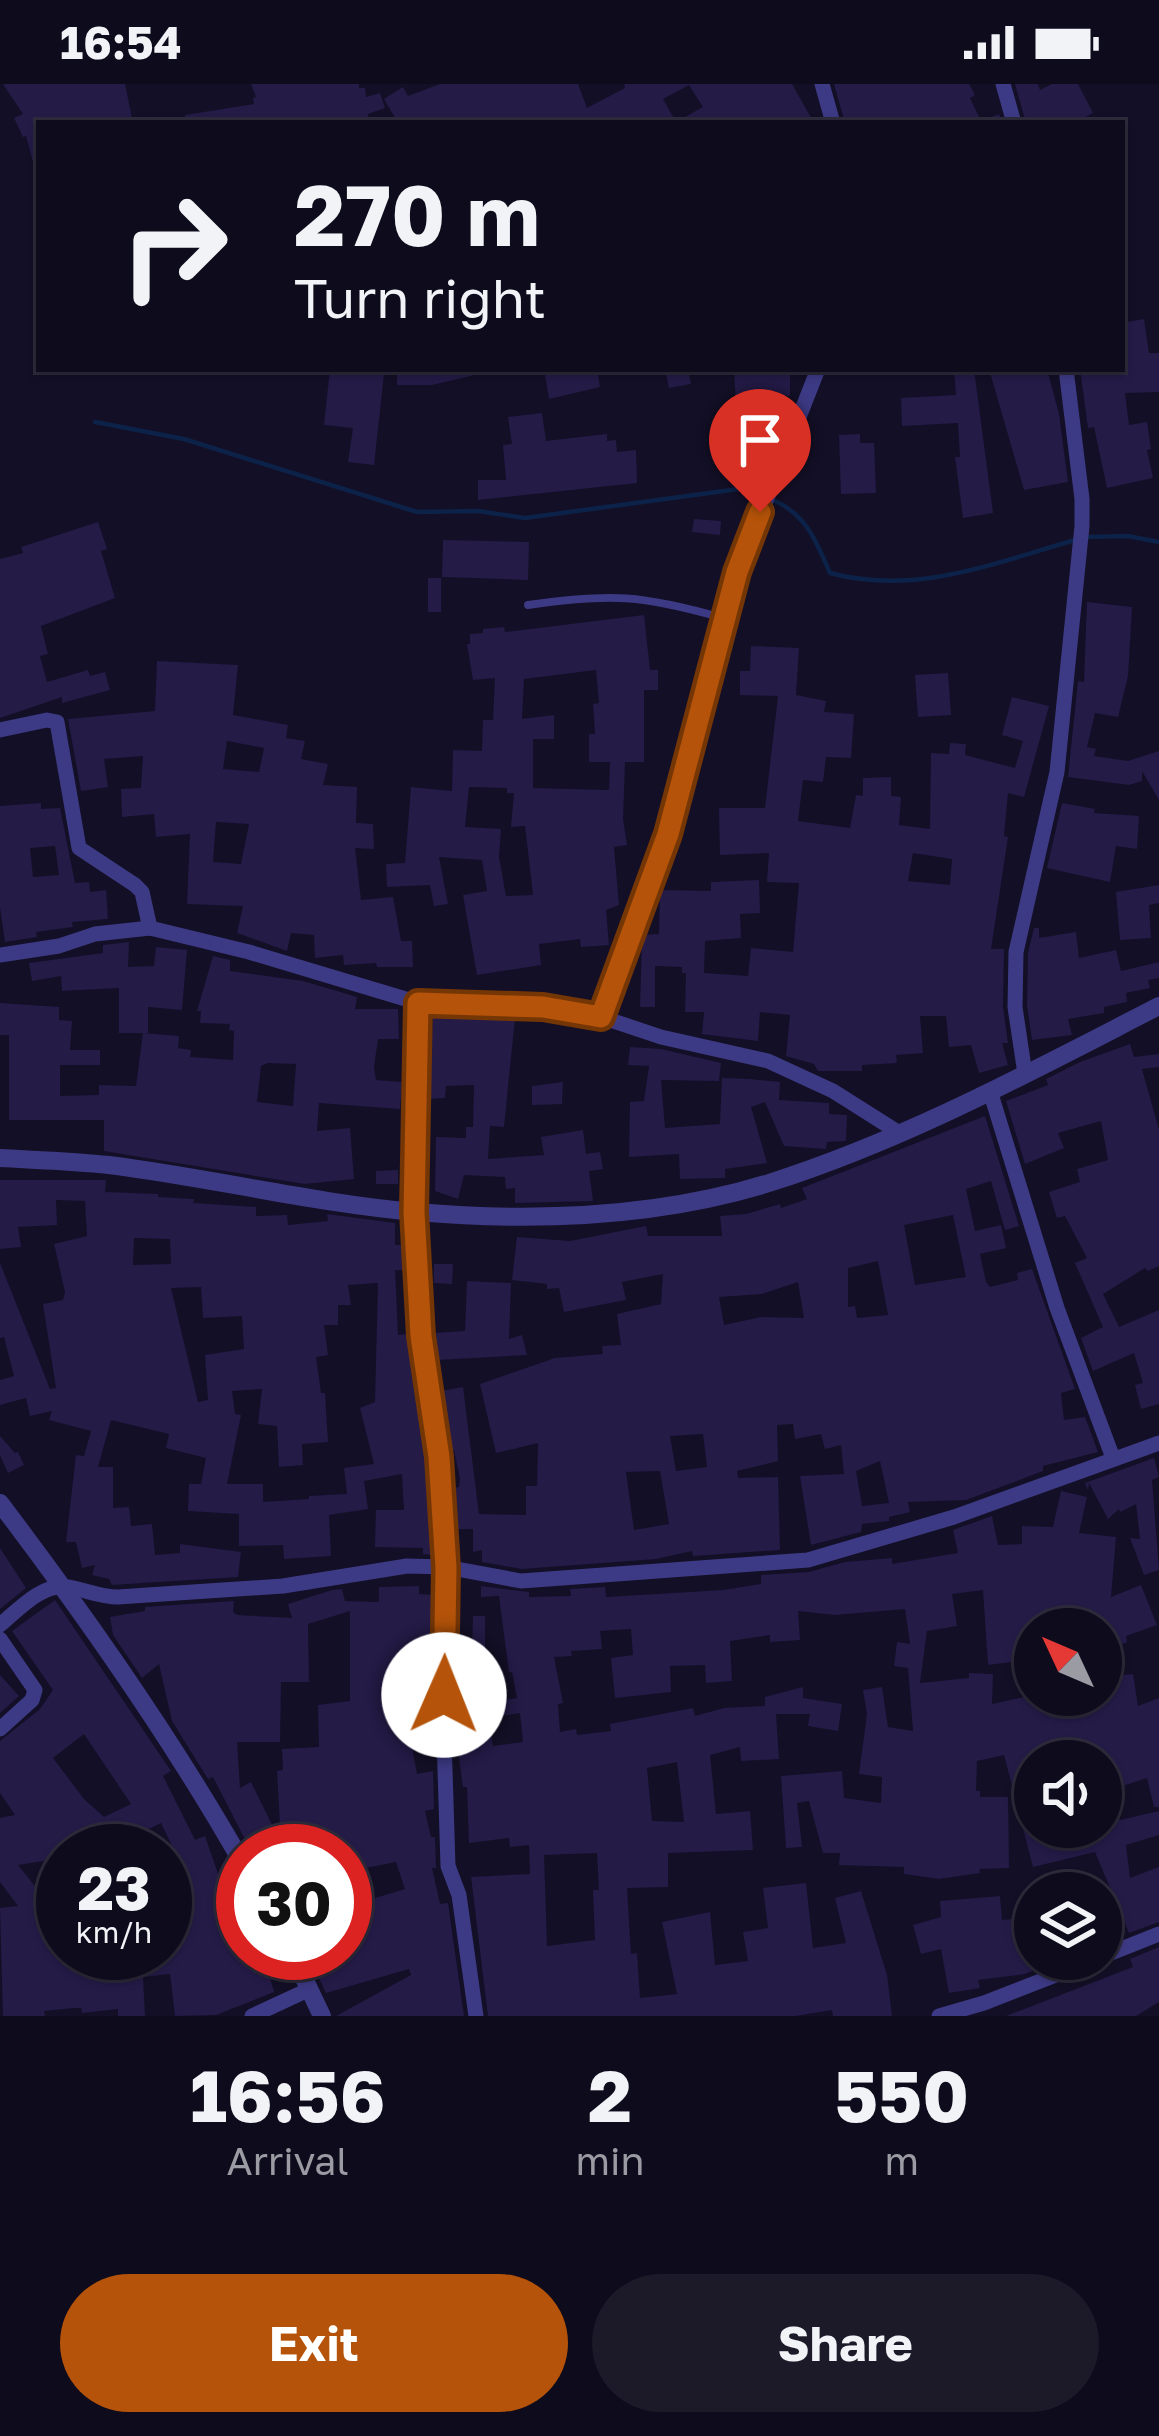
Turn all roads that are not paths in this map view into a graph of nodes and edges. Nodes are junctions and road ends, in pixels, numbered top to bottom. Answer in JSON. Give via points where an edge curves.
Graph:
{"nodes":[{"id":1,"x":822,"y":84,"type":"edge"},
{"id":2,"x":1003,"y":84,"type":"edge"},
{"id":3,"x":832,"y":120,"type":"edge"},
{"id":4,"x":1013,"y":120,"type":"edge"},
{"id":5,"x":817,"y":372,"type":"edge"},
{"id":6,"x":1066,"y":372,"type":"edge"},
{"id":7,"x":528,"y":605,"type":"dead end"},
{"id":8,"x":724,"y":618,"type":"junction"},
{"id":9,"x":0,"y":730,"type":"edge"},
{"id":10,"x":150,"y":928,"type":"junction"},
{"id":11,"x":0,"y":955,"type":"edge"},
{"id":12,"x":418,"y":1003,"type":"junction"},
{"id":13,"x":1159,"y":1006,"type":"edge"},
{"id":14,"x":601,"y":1017,"type":"junction"},
{"id":15,"x":1025,"y":1074,"type":"junction"},
{"id":16,"x":990,"y":1091,"type":"junction"},
{"id":17,"x":901,"y":1134,"type":"junction"},
{"id":18,"x":0,"y":1158,"type":"edge"},
{"id":19,"x":414,"y":1212,"type":"junction"},
{"id":20,"x":1159,"y":1443,"type":"edge"},
{"id":21,"x":1113,"y":1458,"type":"junction"},
{"id":22,"x":0,"y":1503,"type":"edge"},
{"id":23,"x":446,"y":1568,"type":"junction"},
{"id":24,"x":63,"y":1585,"type":"junction"},
{"id":25,"x":0,"y":1625,"type":"edge"},
{"id":26,"x":0,"y":1639,"type":"edge"},
{"id":27,"x":0,"y":1729,"type":"edge"},
{"id":28,"x":220,"y":1824,"type":"edge"},
{"id":29,"x":1159,"y":1934,"type":"edge"},
{"id":30,"x":1122,"y":1949,"type":"edge"},
{"id":31,"x":305,"y":1980,"type":"edge"},
{"id":32,"x":1043,"y":1980,"type":"edge"},
{"id":33,"x":310,"y":1990,"type":"junction"},
{"id":34,"x":252,"y":2016,"type":"edge"},
{"id":35,"x":322,"y":2016,"type":"edge"},
{"id":36,"x":476,"y":2016,"type":"edge"},
{"id":37,"x":939,"y":2016,"type":"edge"}],
"edges":[{"from":1,"to":3,"type":"street"},
{"from":2,"to":4,"type":"street"},
{"from":5,"to":8,"type":"street"},
{"from":6,"to":15,"type":"street","via":[[1082,526],[1057,772],[1016,952]]},
{"from":7,"to":8,"type":"lane","via":[[625,596]]},
{"from":8,"to":14,"type":"street","via":[[668,834]]},
{"from":9,"to":10,"type":"street","via":[[57,722],[79,848],[135,884]]},
{"from":10,"to":11,"type":"street"},
{"from":10,"to":12,"type":"street"},
{"from":12,"to":14,"type":"street"},
{"from":12,"to":19,"type":"street"},
{"from":13,"to":15,"type":"street"},
{"from":14,"to":17,"type":"street","via":[[769,1061]]},
{"from":15,"to":16,"type":"street"},
{"from":16,"to":17,"type":"street"},
{"from":16,"to":21,"type":"street"},
{"from":17,"to":19,"type":"street","via":[[767,1184],[679,1203],[598,1214]]},
{"from":18,"to":19,"type":"street","via":[[106,1165]]},
{"from":19,"to":23,"type":"street"},
{"from":20,"to":21,"type":"street"},
{"from":21,"to":23,"type":"street","via":[[808,1559],[520,1581]]},
{"from":22,"to":24,"type":"street"},
{"from":23,"to":24,"type":"street","via":[[118,1597]]},
{"from":23,"to":36,"type":"street","via":[[448,1866]]},
{"from":24,"to":25,"type":"street"},
{"from":24,"to":28,"type":"street"},
{"from":26,"to":27,"type":"street","via":[[35,1690]]},
{"from":29,"to":30,"type":"street"},
{"from":31,"to":33,"type":"street"},
{"from":32,"to":37,"type":"street"},
{"from":33,"to":34,"type":"street"},
{"from":33,"to":35,"type":"street"}]}
